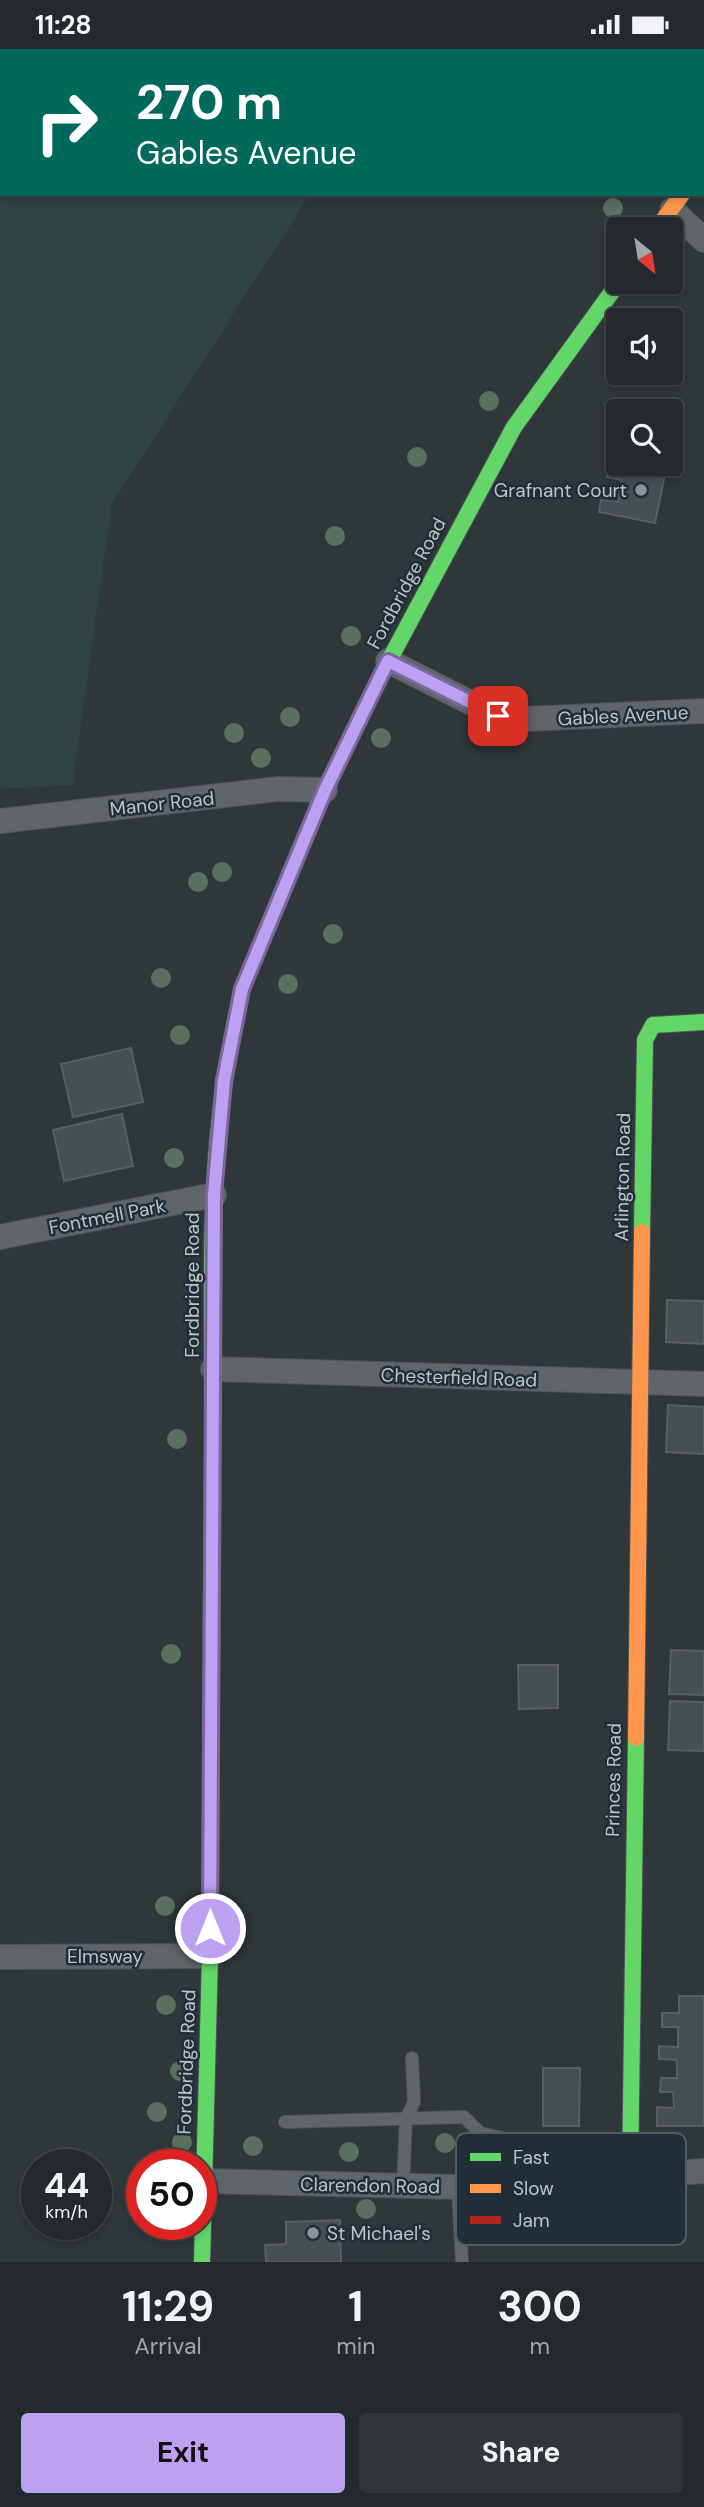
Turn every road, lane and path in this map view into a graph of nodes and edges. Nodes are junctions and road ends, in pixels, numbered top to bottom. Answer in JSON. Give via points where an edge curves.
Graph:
{"nodes":[{"id":1,"x":670,"y":211,"type":"edge"},
{"id":2,"x":704,"y":240,"type":"edge"},
{"id":3,"x":610,"y":294,"type":"edge"},
{"id":4,"x":388,"y":661,"type":"junction"},
{"id":5,"x":704,"y":711,"type":"edge"},
{"id":6,"x":325,"y":790,"type":"junction"},
{"id":7,"x":0,"y":821,"type":"edge"},
{"id":8,"x":704,"y":1022,"type":"edge"},
{"id":9,"x":214,"y":1195,"type":"junction"},
{"id":10,"x":0,"y":1237,"type":"edge"},
{"id":11,"x":213,"y":1369,"type":"junction"},
{"id":12,"x":639,"y":1383,"type":"junction"},
{"id":13,"x":704,"y":1384,"type":"edge"},
{"id":14,"x":210,"y":1956,"type":"junction"},
{"id":15,"x":0,"y":1957,"type":"edge"},
{"id":16,"x":412,"y":2058,"type":"dead end"},
{"id":17,"x":406,"y":2119,"type":"junction"},
{"id":18,"x":285,"y":2122,"type":"dead end"},
{"id":19,"x":480,"y":2133,"type":"edge"},
{"id":20,"x":630,"y":2133,"type":"edge"},
{"id":21,"x":205,"y":2149,"type":"edge"},
{"id":22,"x":704,"y":2171,"type":"edge"},
{"id":23,"x":686,"y":2172,"type":"edge"},
{"id":24,"x":217,"y":2181,"type":"edge"},
{"id":25,"x":403,"y":2185,"type":"junction"},
{"id":26,"x":456,"y":2187,"type":"edge"},
{"id":27,"x":203,"y":2240,"type":"edge"},
{"id":28,"x":202,"y":2262,"type":"edge"}],
"edges":[{"from":1,"to":2,"type":"street"},
{"from":3,"to":4,"type":"main road","name":"Fordbridge Road","via":[[513,427]]},
{"from":4,"to":5,"type":"street","name":"Gables Avenue","via":[[498,716],[526,719]]},
{"from":4,"to":6,"type":"main road","name":"Fordbridge Road"},
{"from":6,"to":7,"type":"street","name":"Manor Road","via":[[278,789]]},
{"from":6,"to":9,"type":"main road","name":"Fordbridge Road","via":[[242,989],[224,1080]]},
{"from":8,"to":12,"type":"main road","name":"Arlington Road","via":[[653,1025],[645,1040]]},
{"from":9,"to":10,"type":"street","name":"Fontmell Park"},
{"from":9,"to":11,"type":"main road","name":"Fordbridge Road"},
{"from":11,"to":12,"type":"street","name":"Chesterfield Road"},
{"from":11,"to":14,"type":"main road","name":"Fordbridge Road"},
{"from":12,"to":13,"type":"street","name":"Chesterfield Road"},
{"from":12,"to":20,"type":"main road","name":"Princes Road"},
{"from":14,"to":15,"type":"street","name":"Elmsway"},
{"from":14,"to":21,"type":"main road","name":"Fordbridge Road"},
{"from":16,"to":17,"type":"lane","via":[[414,2102]]},
{"from":17,"to":18,"type":"lane"},
{"from":17,"to":19,"type":"lane","via":[[464,2117]]},
{"from":17,"to":25,"type":"lane"},
{"from":22,"to":23,"type":"street","name":"Clarendon Road"},
{"from":24,"to":25,"type":"street","name":"Clarendon Road"},
{"from":25,"to":26,"type":"street","name":"Clarendon Road"},
{"from":27,"to":28,"type":"main road","name":"Fordbridge Road"}]}
